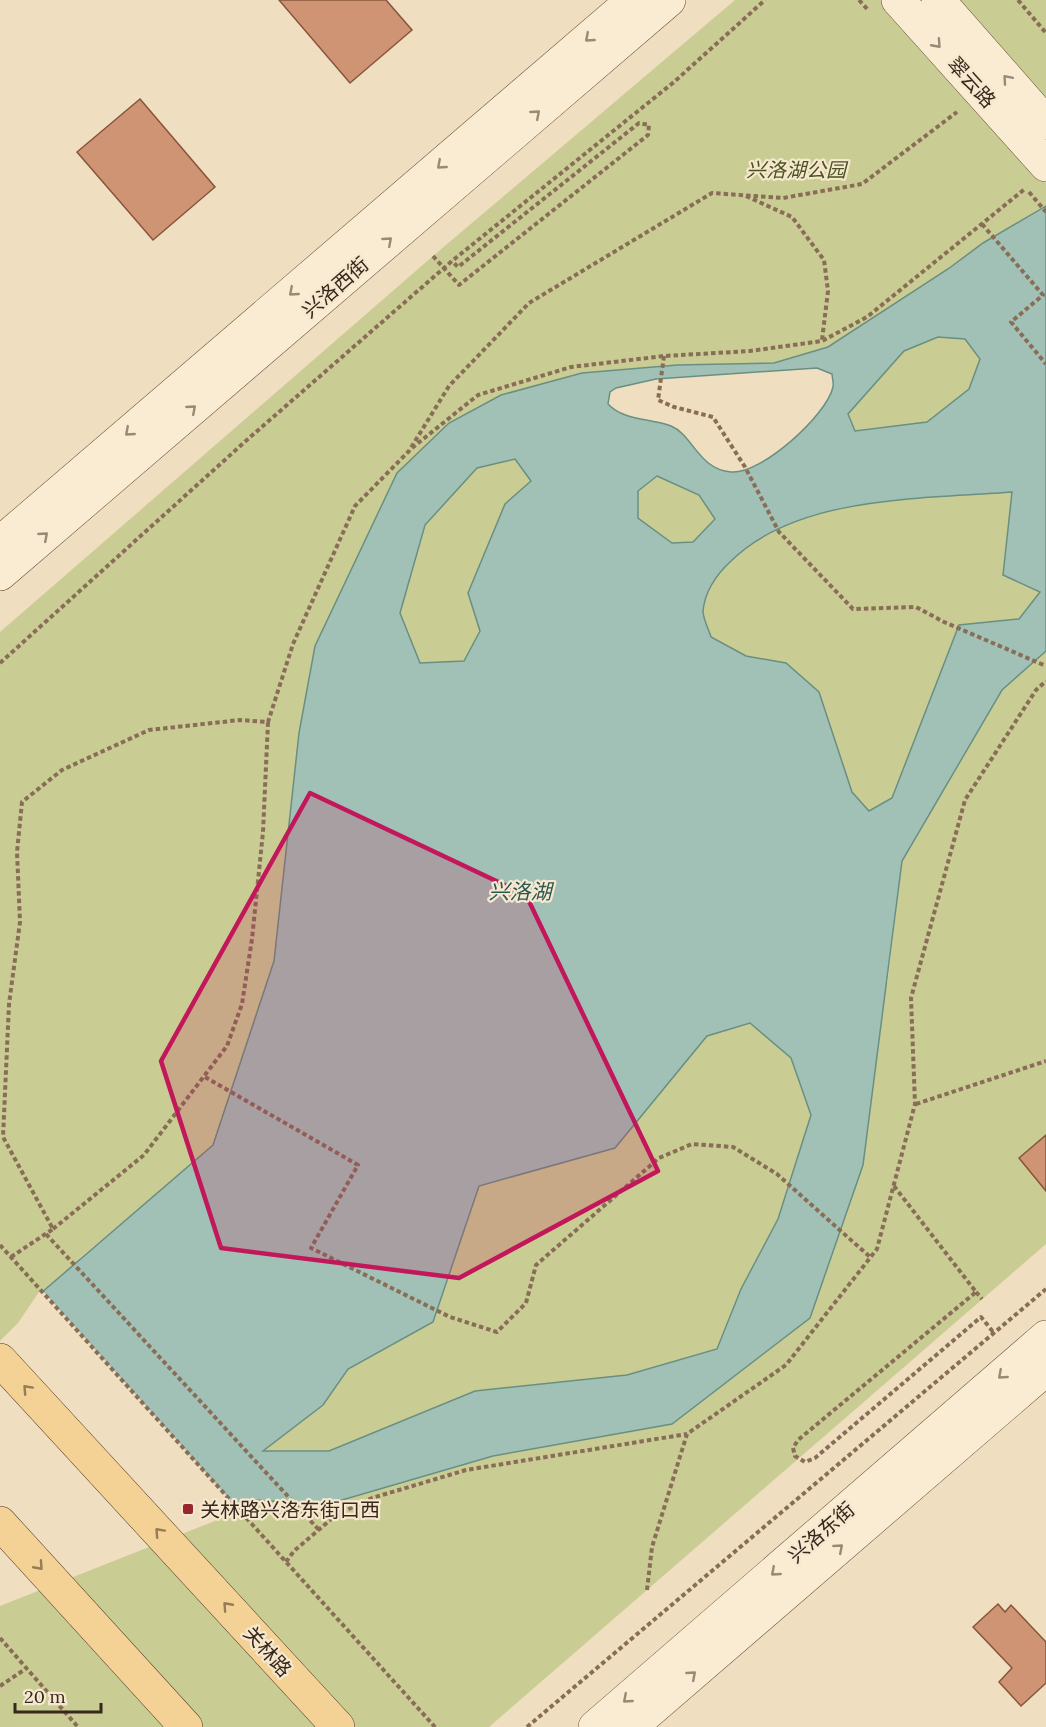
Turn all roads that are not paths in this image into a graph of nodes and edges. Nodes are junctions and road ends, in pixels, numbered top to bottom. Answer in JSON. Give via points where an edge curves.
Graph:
{"nodes":[{"id":1,"x":633,"y":0,"type":"edge"},
{"id":2,"x":669,"y":0,"type":"edge"},
{"id":3,"x":898,"y":0,"type":"edge"},
{"id":4,"x":938,"y":0,"type":"edge"},
{"id":5,"x":1046,"y":123,"type":"edge"},
{"id":6,"x":1036,"y":176,"type":"edge"},
{"id":7,"x":0,"y":543,"type":"edge"},
{"id":8,"x":0,"y":574,"type":"edge"},
{"id":9,"x":1046,"y":1337,"type":"edge"},
{"id":10,"x":0,"y":1360,"type":"edge"},
{"id":11,"x":1046,"y":1369,"type":"edge"},
{"id":12,"x":0,"y":1523,"type":"edge"},
{"id":13,"x":186,"y":1727,"type":"edge"},
{"id":14,"x":338,"y":1727,"type":"edge"},
{"id":15,"x":595,"y":1727,"type":"edge"},
{"id":16,"x":631,"y":1727,"type":"edge"}],
"edges":[{"from":1,"to":7,"type":"street","name":"兴洛西街","one_way":true},
{"from":8,"to":2,"type":"street","name":"兴洛西街","one_way":true},
{"from":3,"to":6,"type":"street","name":"翠云路","one_way":true},
{"from":5,"to":4,"type":"street","name":"翠云路","one_way":true},
{"from":9,"to":15,"type":"street","name":"兴洛东街","one_way":true},
{"from":14,"to":10,"type":"main road","name":"关林路","one_way":true},
{"from":16,"to":11,"type":"street","name":"兴洛东街","one_way":true},
{"from":12,"to":13,"type":"main road","one_way":true}]}
